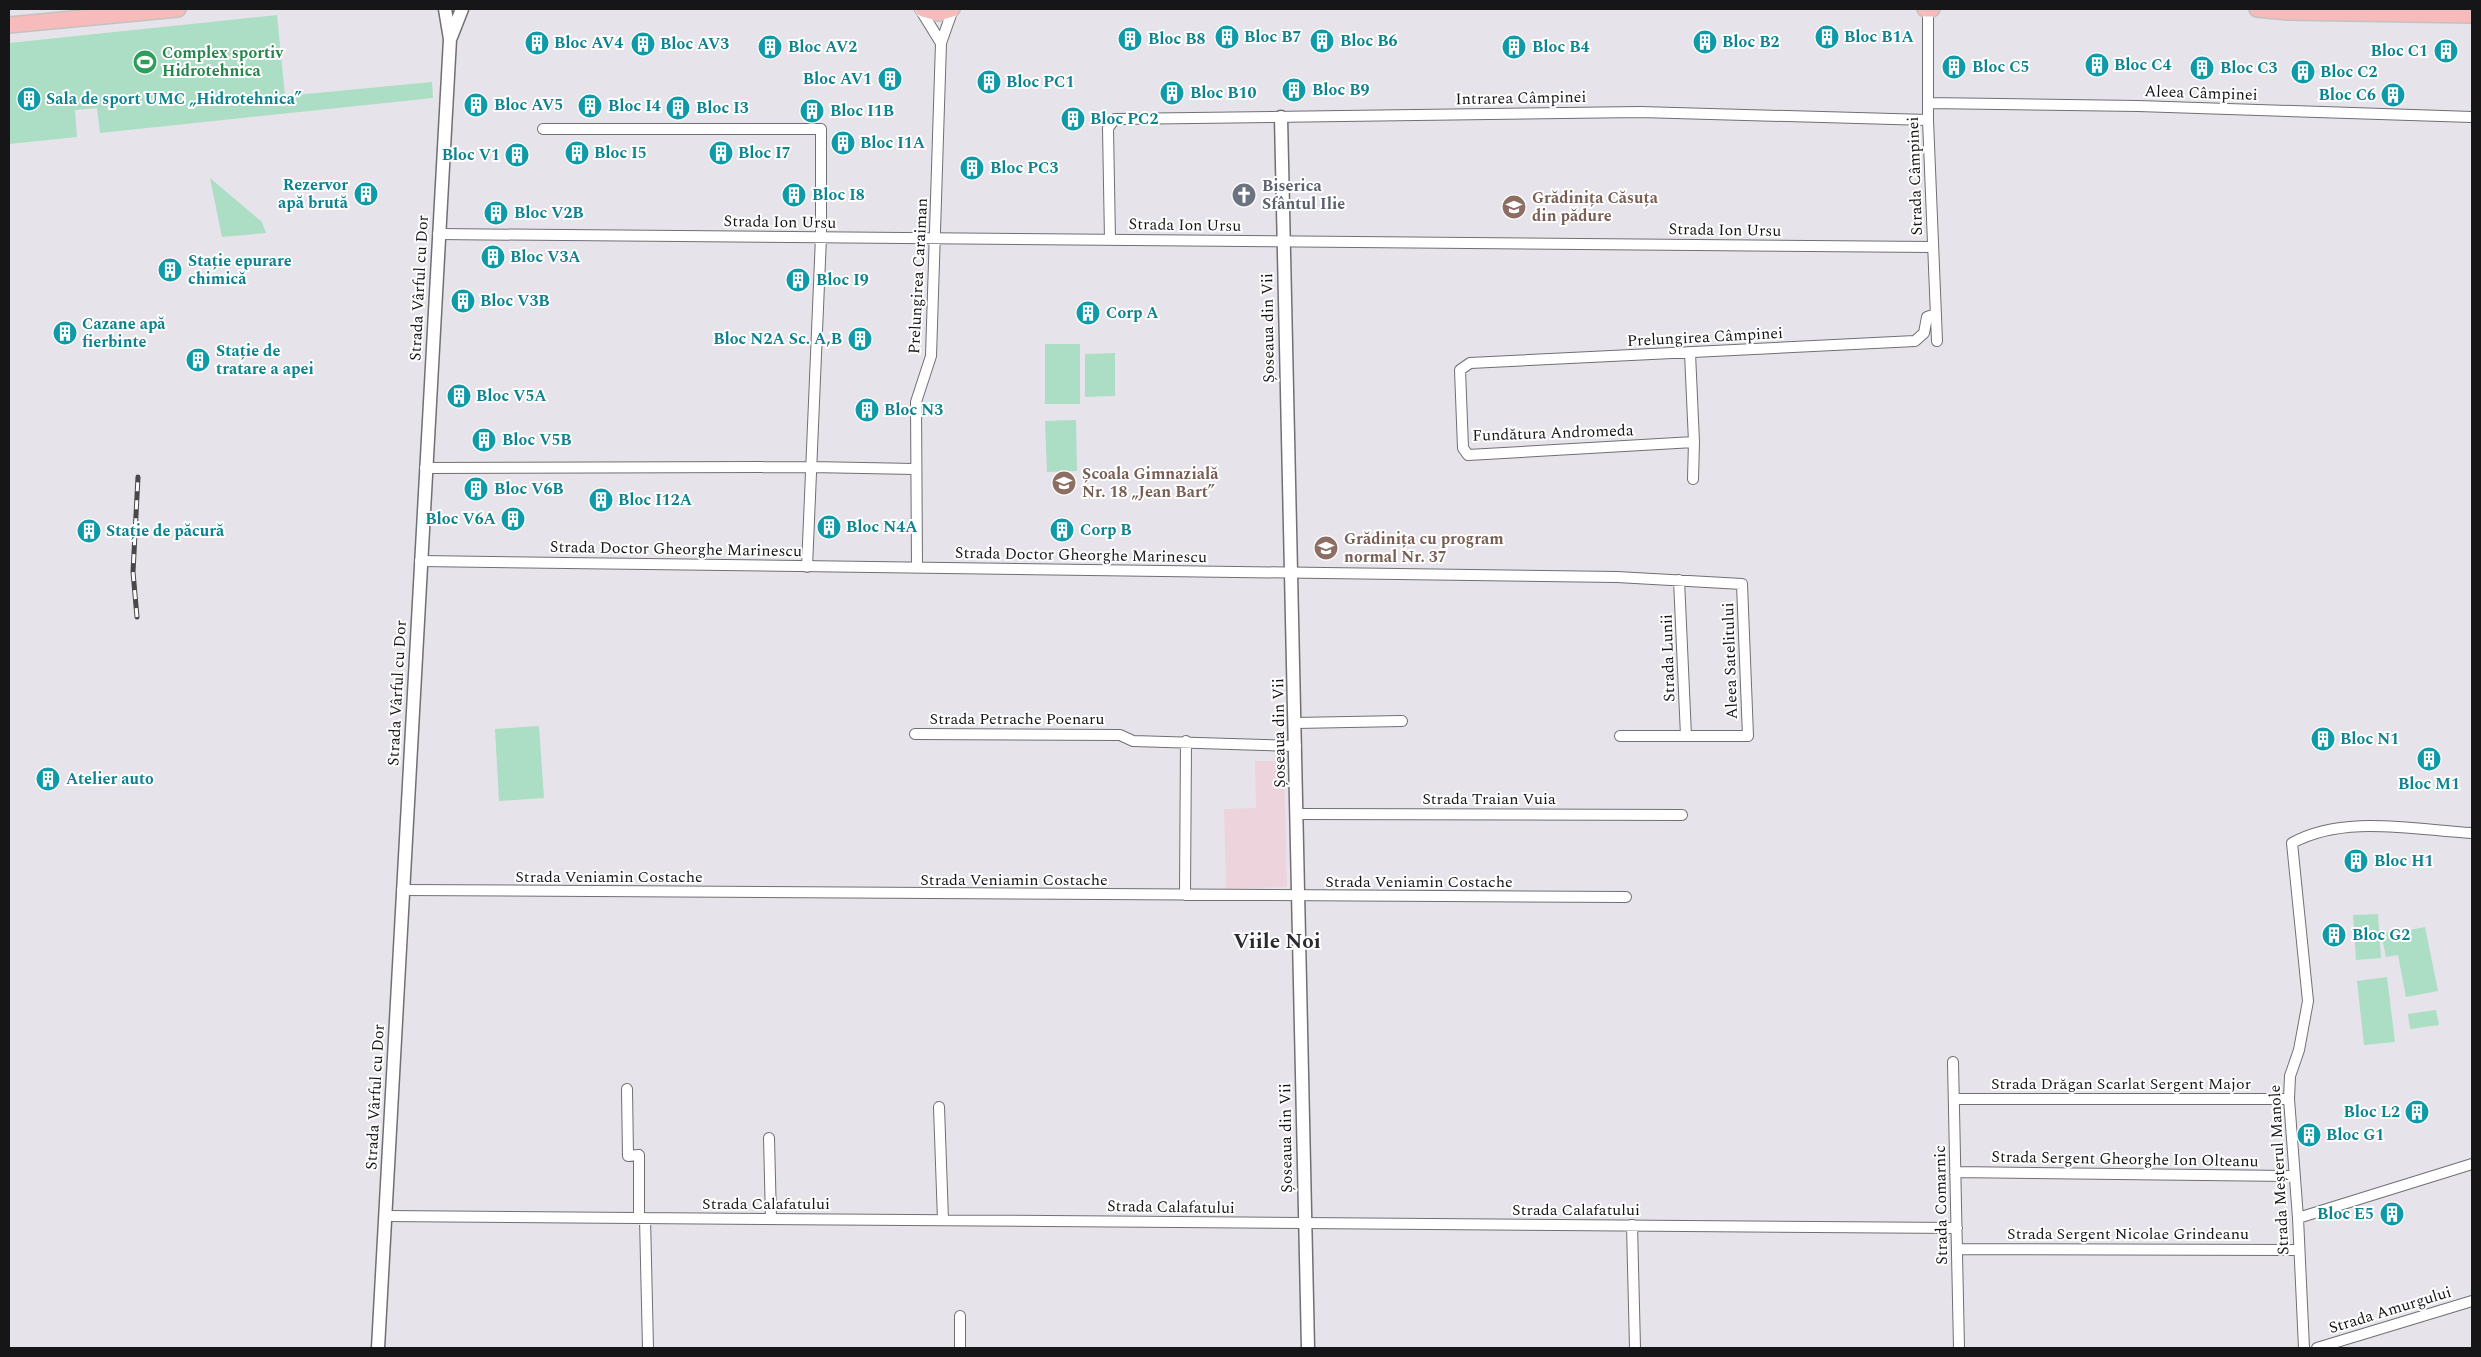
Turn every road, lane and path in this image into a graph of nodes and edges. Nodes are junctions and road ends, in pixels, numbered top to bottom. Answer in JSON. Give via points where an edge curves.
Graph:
{"nodes":[{"id":1,"x":178,"y":9,"type":"edge"},
{"id":2,"x":445,"y":9,"type":"edge"},
{"id":3,"x":462,"y":9,"type":"edge"},
{"id":4,"x":922,"y":9,"type":"edge"},
{"id":5,"x":953,"y":9,"type":"edge"},
{"id":6,"x":1928,"y":9,"type":"edge"},
{"id":7,"x":2257,"y":9,"type":"edge"},
{"id":8,"x":2472,"y":15,"type":"edge"},
{"id":9,"x":9,"y":25,"type":"edge"},
{"id":10,"x":450,"y":39,"type":"junction"},
{"id":11,"x":941,"y":43,"type":"junction"},
{"id":12,"x":1929,"y":103,"type":"junction"},
{"id":13,"x":1281,"y":117,"type":"junction"},
{"id":14,"x":2472,"y":117,"type":"edge"},
{"id":15,"x":1928,"y":120,"type":"junction"},
{"id":16,"x":543,"y":129,"type":"dead end"},
{"id":17,"x":438,"y":234,"type":"junction"},
{"id":18,"x":821,"y":237,"type":"junction"},
{"id":19,"x":935,"y":238,"type":"junction"},
{"id":20,"x":1110,"y":240,"type":"junction"},
{"id":21,"x":1283,"y":241,"type":"junction"},
{"id":22,"x":1932,"y":247,"type":"junction"},
{"id":23,"x":1936,"y":314,"type":"junction"},
{"id":24,"x":1937,"y":341,"type":"dead end"},
{"id":25,"x":1690,"y":353,"type":"junction"},
{"id":26,"x":1460,"y":370,"type":"joint"},
{"id":27,"x":1694,"y":442,"type":"junction"},
{"id":28,"x":811,"y":466,"type":"junction"},
{"id":29,"x":425,"y":468,"type":"junction"},
{"id":30,"x":915,"y":469,"type":"junction"},
{"id":31,"x":1693,"y":479,"type":"dead end"},
{"id":32,"x":420,"y":561,"type":"junction"},
{"id":33,"x":807,"y":567,"type":"junction"},
{"id":34,"x":917,"y":568,"type":"junction"},
{"id":35,"x":1290,"y":572,"type":"junction"},
{"id":36,"x":1680,"y":580,"type":"junction"},
{"id":37,"x":1742,"y":584,"type":"joint"},
{"id":38,"x":1402,"y":721,"type":"dead end"},
{"id":39,"x":1295,"y":722,"type":"junction"},
{"id":40,"x":915,"y":734,"type":"dead end"},
{"id":41,"x":1620,"y":736,"type":"dead end"},
{"id":42,"x":1686,"y":736,"type":"junction"},
{"id":43,"x":1186,"y":741,"type":"junction"},
{"id":44,"x":1296,"y":746,"type":"junction"},
{"id":45,"x":1297,"y":814,"type":"junction"},
{"id":46,"x":1682,"y":814,"type":"dead end"},
{"id":47,"x":2472,"y":833,"type":"edge"},
{"id":48,"x":402,"y":890,"type":"junction"},
{"id":49,"x":1185,"y":895,"type":"junction"},
{"id":50,"x":1297,"y":896,"type":"junction"},
{"id":51,"x":1626,"y":897,"type":"dead end"},
{"id":52,"x":1953,"y":1062,"type":"dead end"},
{"id":53,"x":627,"y":1089,"type":"dead end"},
{"id":54,"x":1954,"y":1099,"type":"junction"},
{"id":55,"x":2289,"y":1099,"type":"junction"},
{"id":56,"x":939,"y":1107,"type":"dead end"},
{"id":57,"x":770,"y":1138,"type":"dead end"},
{"id":58,"x":2472,"y":1164,"type":"edge"},
{"id":59,"x":1955,"y":1172,"type":"junction"},
{"id":60,"x":2294,"y":1176,"type":"junction"},
{"id":61,"x":385,"y":1216,"type":"junction"},
{"id":62,"x":642,"y":1218,"type":"junction"},
{"id":63,"x":2298,"y":1218,"type":"junction"},
{"id":64,"x":771,"y":1219,"type":"junction"},
{"id":65,"x":943,"y":1220,"type":"junction"},
{"id":66,"x":1305,"y":1224,"type":"junction"},
{"id":67,"x":1632,"y":1225,"type":"junction"},
{"id":68,"x":1957,"y":1228,"type":"junction"},
{"id":69,"x":1957,"y":1249,"type":"junction"},
{"id":70,"x":2298,"y":1250,"type":"junction"},
{"id":71,"x":2472,"y":1301,"type":"edge"},
{"id":72,"x":960,"y":1316,"type":"dead end"},
{"id":73,"x":378,"y":1348,"type":"edge"},
{"id":74,"x":648,"y":1348,"type":"edge"},
{"id":75,"x":960,"y":1348,"type":"edge"},
{"id":76,"x":1308,"y":1348,"type":"edge"},
{"id":77,"x":1635,"y":1348,"type":"edge"},
{"id":78,"x":1959,"y":1348,"type":"edge"},
{"id":79,"x":2304,"y":1348,"type":"edge"},
{"id":80,"x":2317,"y":1348,"type":"edge"}],
"edges":[{"from":1,"to":9,"type":"main road"},
{"from":2,"to":10,"type":"street","name":"Strada Vârful cu Dor"},
{"from":3,"to":10,"type":"street","name":"Strada Vârful cu Dor"},
{"from":4,"to":5,"type":"main road","via":[[938,13]]},
{"from":4,"to":11,"type":"street"},
{"from":5,"to":11,"type":"street","name":"Prelungirea Caraiman"},
{"from":6,"to":12,"type":"street","name":"Strada Câmpinei"},
{"from":7,"to":8,"type":"main road"},
{"from":10,"to":17,"type":"street","name":"Strada Vârful cu Dor"},
{"from":11,"to":19,"type":"street","name":"Prelungirea Caraiman"},
{"from":12,"to":14,"type":"street","name":"Aleea Câmpinei"},
{"from":12,"to":15,"type":"street","name":"Strada Câmpinei"},
{"from":13,"to":15,"type":"street","name":"Intrarea Câmpinei","via":[[1640,112]]},
{"from":13,"to":20,"type":"street","name":"Intrarea Câmpinei","via":[[1115,120],[1108,128]]},
{"from":13,"to":21,"type":"street","name":"Șoseaua din Vii"},
{"from":15,"to":22,"type":"street","name":"Strada Câmpinei"},
{"from":16,"to":18,"type":"street","via":[[821,129]]},
{"from":17,"to":18,"type":"street","name":"Strada Ion Ursu"},
{"from":17,"to":29,"type":"street","name":"Strada Vârful cu Dor"},
{"from":18,"to":19,"type":"street","name":"Strada Ion Ursu"},
{"from":18,"to":28,"type":"street"},
{"from":19,"to":20,"type":"street","name":"Strada Ion Ursu"},
{"from":19,"to":30,"type":"street","name":"Prelungirea Caraiman","via":[[931,356],[916,402]]},
{"from":20,"to":21,"type":"street","name":"Strada Ion Ursu"},
{"from":21,"to":22,"type":"street","name":"Strada Ion Ursu"},
{"from":21,"to":35,"type":"street","name":"Șoseaua din Vii"},
{"from":22,"to":23,"type":"street","name":"Strada Câmpinei"},
{"from":23,"to":24,"type":"street","name":"Strada Câmpinei"},
{"from":23,"to":25,"type":"street","name":"Prelungirea Câmpinei","via":[[1927,318],[1924,334],[1915,341]]},
{"from":25,"to":26,"type":"street","name":"Prelungirea Câmpinei","via":[[1470,363]]},
{"from":25,"to":27,"type":"street"},
{"from":26,"to":27,"type":"street","name":"Fundătura Andromeda","via":[[1463,448],[1468,455]]},
{"from":27,"to":31,"type":"street"},
{"from":28,"to":29,"type":"street"},
{"from":28,"to":30,"type":"street"},
{"from":28,"to":33,"type":"street"},
{"from":29,"to":32,"type":"street","name":"Strada Vârful cu Dor"},
{"from":30,"to":34,"type":"street","name":"Prelungirea Caraiman"},
{"from":32,"to":33,"type":"street","name":"Strada Doctor Gheorghe Marinescu"},
{"from":32,"to":48,"type":"street","name":"Strada Vârful cu Dor"},
{"from":33,"to":34,"type":"street","name":"Strada Doctor Gheorghe Marinescu"},
{"from":34,"to":35,"type":"street","name":"Strada Doctor Gheorghe Marinescu"},
{"from":35,"to":36,"type":"street","name":"Strada Doctor Gheorghe Marinescu"},
{"from":35,"to":39,"type":"street","name":"Șoseaua din Vii"},
{"from":36,"to":37,"type":"street","name":"Strada Doctor Gheorghe Marinescu"},
{"from":36,"to":42,"type":"street","name":"Strada Lunii"},
{"from":37,"to":42,"type":"street","name":"Aleea Satelitului","via":[[1748,736]]},
{"from":38,"to":39,"type":"street"},
{"from":39,"to":44,"type":"street","name":"Șoseaua din Vii"},
{"from":40,"to":43,"type":"street","name":"Strada Petrache Poenaru","via":[[1120,735],[1133,741]]},
{"from":41,"to":42,"type":"street"},
{"from":43,"to":44,"type":"street","name":"Strada Petrache Poenaru"},
{"from":43,"to":49,"type":"street"},
{"from":44,"to":45,"type":"street","name":"Șoseaua din Vii"},
{"from":45,"to":46,"type":"street","name":"Strada Traian Vuia"},
{"from":45,"to":50,"type":"street","name":"Șoseaua din Vii"},
{"from":47,"to":55,"type":"street","name":"Strada Meșterul Manole","via":[[2363,826],[2307,834],[2292,843],[2308,1001],[2300,1050],[2290,1076]]},
{"from":48,"to":49,"type":"street","name":"Strada Veniamin Costache"},
{"from":48,"to":61,"type":"street","name":"Strada Vârful cu Dor"},
{"from":49,"to":50,"type":"street","name":"Strada Veniamin Costache"},
{"from":50,"to":51,"type":"street","name":"Strada Veniamin Costache"},
{"from":50,"to":66,"type":"street","name":"Șoseaua din Vii"},
{"from":52,"to":54,"type":"street","name":"Strada Comarnic"},
{"from":53,"to":62,"type":"street","via":[[628,1156],[638,1156]]},
{"from":54,"to":55,"type":"street","name":"Strada Drăgan Scarlat Sergent Major"},
{"from":54,"to":59,"type":"street","name":"Strada Comarnic"},
{"from":55,"to":60,"type":"street","name":"Strada Meșterul Manole"},
{"from":56,"to":65,"type":"street"},
{"from":57,"to":64,"type":"street"},
{"from":58,"to":63,"type":"street"},
{"from":59,"to":60,"type":"street","name":"Strada Sergent Gheorghe Ion Olteanu"},
{"from":59,"to":68,"type":"street","name":"Strada Comarnic"},
{"from":60,"to":63,"type":"street","name":"Strada Meșterul Manole"},
{"from":61,"to":62,"type":"street","name":"Strada Calafatului"},
{"from":61,"to":73,"type":"street","name":"Strada Vârful cu Dor"},
{"from":62,"to":64,"type":"street","name":"Strada Calafatului"},
{"from":62,"to":74,"type":"street"},
{"from":63,"to":70,"type":"street","name":"Strada Meșterul Manole"},
{"from":64,"to":65,"type":"street","name":"Strada Calafatului"},
{"from":65,"to":66,"type":"street","name":"Strada Calafatului"},
{"from":66,"to":67,"type":"street","name":"Strada Calafatului"},
{"from":66,"to":76,"type":"street","name":"Șoseaua din Vii"},
{"from":67,"to":68,"type":"street","name":"Strada Calafatului"},
{"from":67,"to":77,"type":"street"},
{"from":68,"to":69,"type":"street","name":"Strada Comarnic"},
{"from":69,"to":70,"type":"street","name":"Strada Sergent Nicolae Grindeanu"},
{"from":69,"to":78,"type":"street","name":"Strada Comarnic"},
{"from":70,"to":79,"type":"street","name":"Strada Meșterul Manole"},
{"from":71,"to":80,"type":"street","name":"Strada Amurgului"},
{"from":72,"to":75,"type":"street"}]}
